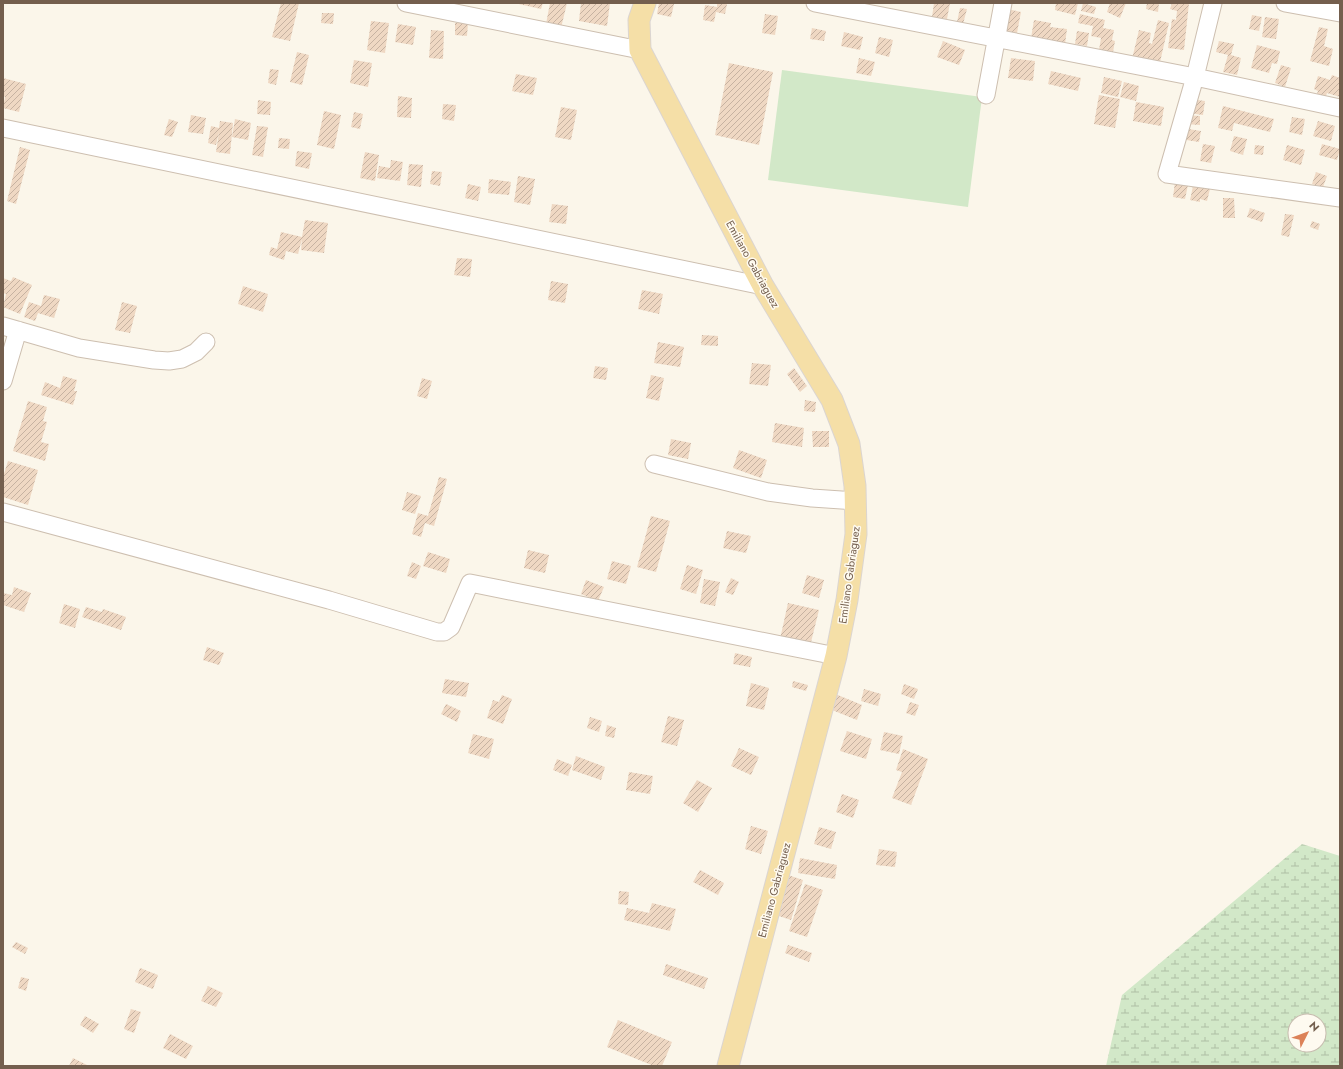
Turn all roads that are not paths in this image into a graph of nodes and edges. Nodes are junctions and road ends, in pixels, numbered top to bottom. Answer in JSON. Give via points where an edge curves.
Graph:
{"nodes":[{"id":1,"x":406,"y":3,"type":"edge"},
{"id":2,"x":645,"y":3,"type":"edge"},
{"id":3,"x":816,"y":3,"type":"edge"},
{"id":4,"x":1003,"y":3,"type":"edge"},
{"id":5,"x":1213,"y":3,"type":"edge"},
{"id":6,"x":1285,"y":3,"type":"edge"},
{"id":7,"x":1340,"y":13,"type":"edge"},
{"id":8,"x":997,"y":38,"type":"junction"},
{"id":9,"x":640,"y":50,"type":"junction"},
{"id":10,"x":1195,"y":77,"type":"junction"},
{"id":11,"x":986,"y":95,"type":"dead end"},
{"id":12,"x":1340,"y":108,"type":"edge"},
{"id":13,"x":3,"y":128,"type":"edge"},
{"id":14,"x":1340,"y":197,"type":"edge"},
{"id":15,"x":763,"y":286,"type":"junction"},
{"id":16,"x":11,"y":328,"type":"edge"},
{"id":17,"x":206,"y":342,"type":"dead end"},
{"id":18,"x":3,"y":381,"type":"edge"},
{"id":19,"x":654,"y":464,"type":"dead end"},
{"id":20,"x":856,"y":501,"type":"junction"},
{"id":21,"x":3,"y":512,"type":"edge"},
{"id":22,"x":836,"y":656,"type":"junction"},
{"id":23,"x":728,"y":1066,"type":"edge"}],
"edges":[{"from":1,"to":9,"type":"street"},
{"from":2,"to":9,"type":"main road","name":"Emiliano Gabriaguez","via":[[639,20]]},
{"from":3,"to":8,"type":"street"},
{"from":4,"to":8,"type":"street"},
{"from":5,"to":10,"type":"street"},
{"from":6,"to":7,"type":"street"},
{"from":8,"to":10,"type":"street"},
{"from":8,"to":11,"type":"street"},
{"from":9,"to":15,"type":"main road","name":"Emiliano Gabriaguez"},
{"from":10,"to":12,"type":"street"},
{"from":10,"to":14,"type":"street","via":[[1167,174]]},
{"from":13,"to":15,"type":"street"},
{"from":15,"to":20,"type":"main road","name":"Emiliano Gabriaguez","via":[[832,400],[849,444]]},
{"from":16,"to":17,"type":"street","via":[[79,348],[154,360],[182,359],[196,352]]},
{"from":16,"to":18,"type":"street"},
{"from":19,"to":20,"type":"street","via":[[768,492]]},
{"from":20,"to":22,"type":"main road","name":"Emiliano Gabriaguez","via":[[856,534]]},
{"from":21,"to":22,"type":"street","via":[[330,600],[437,632],[444,632],[451,627],[470,583]]},
{"from":22,"to":23,"type":"main road","name":"Emiliano Gabriaguez"}]}
